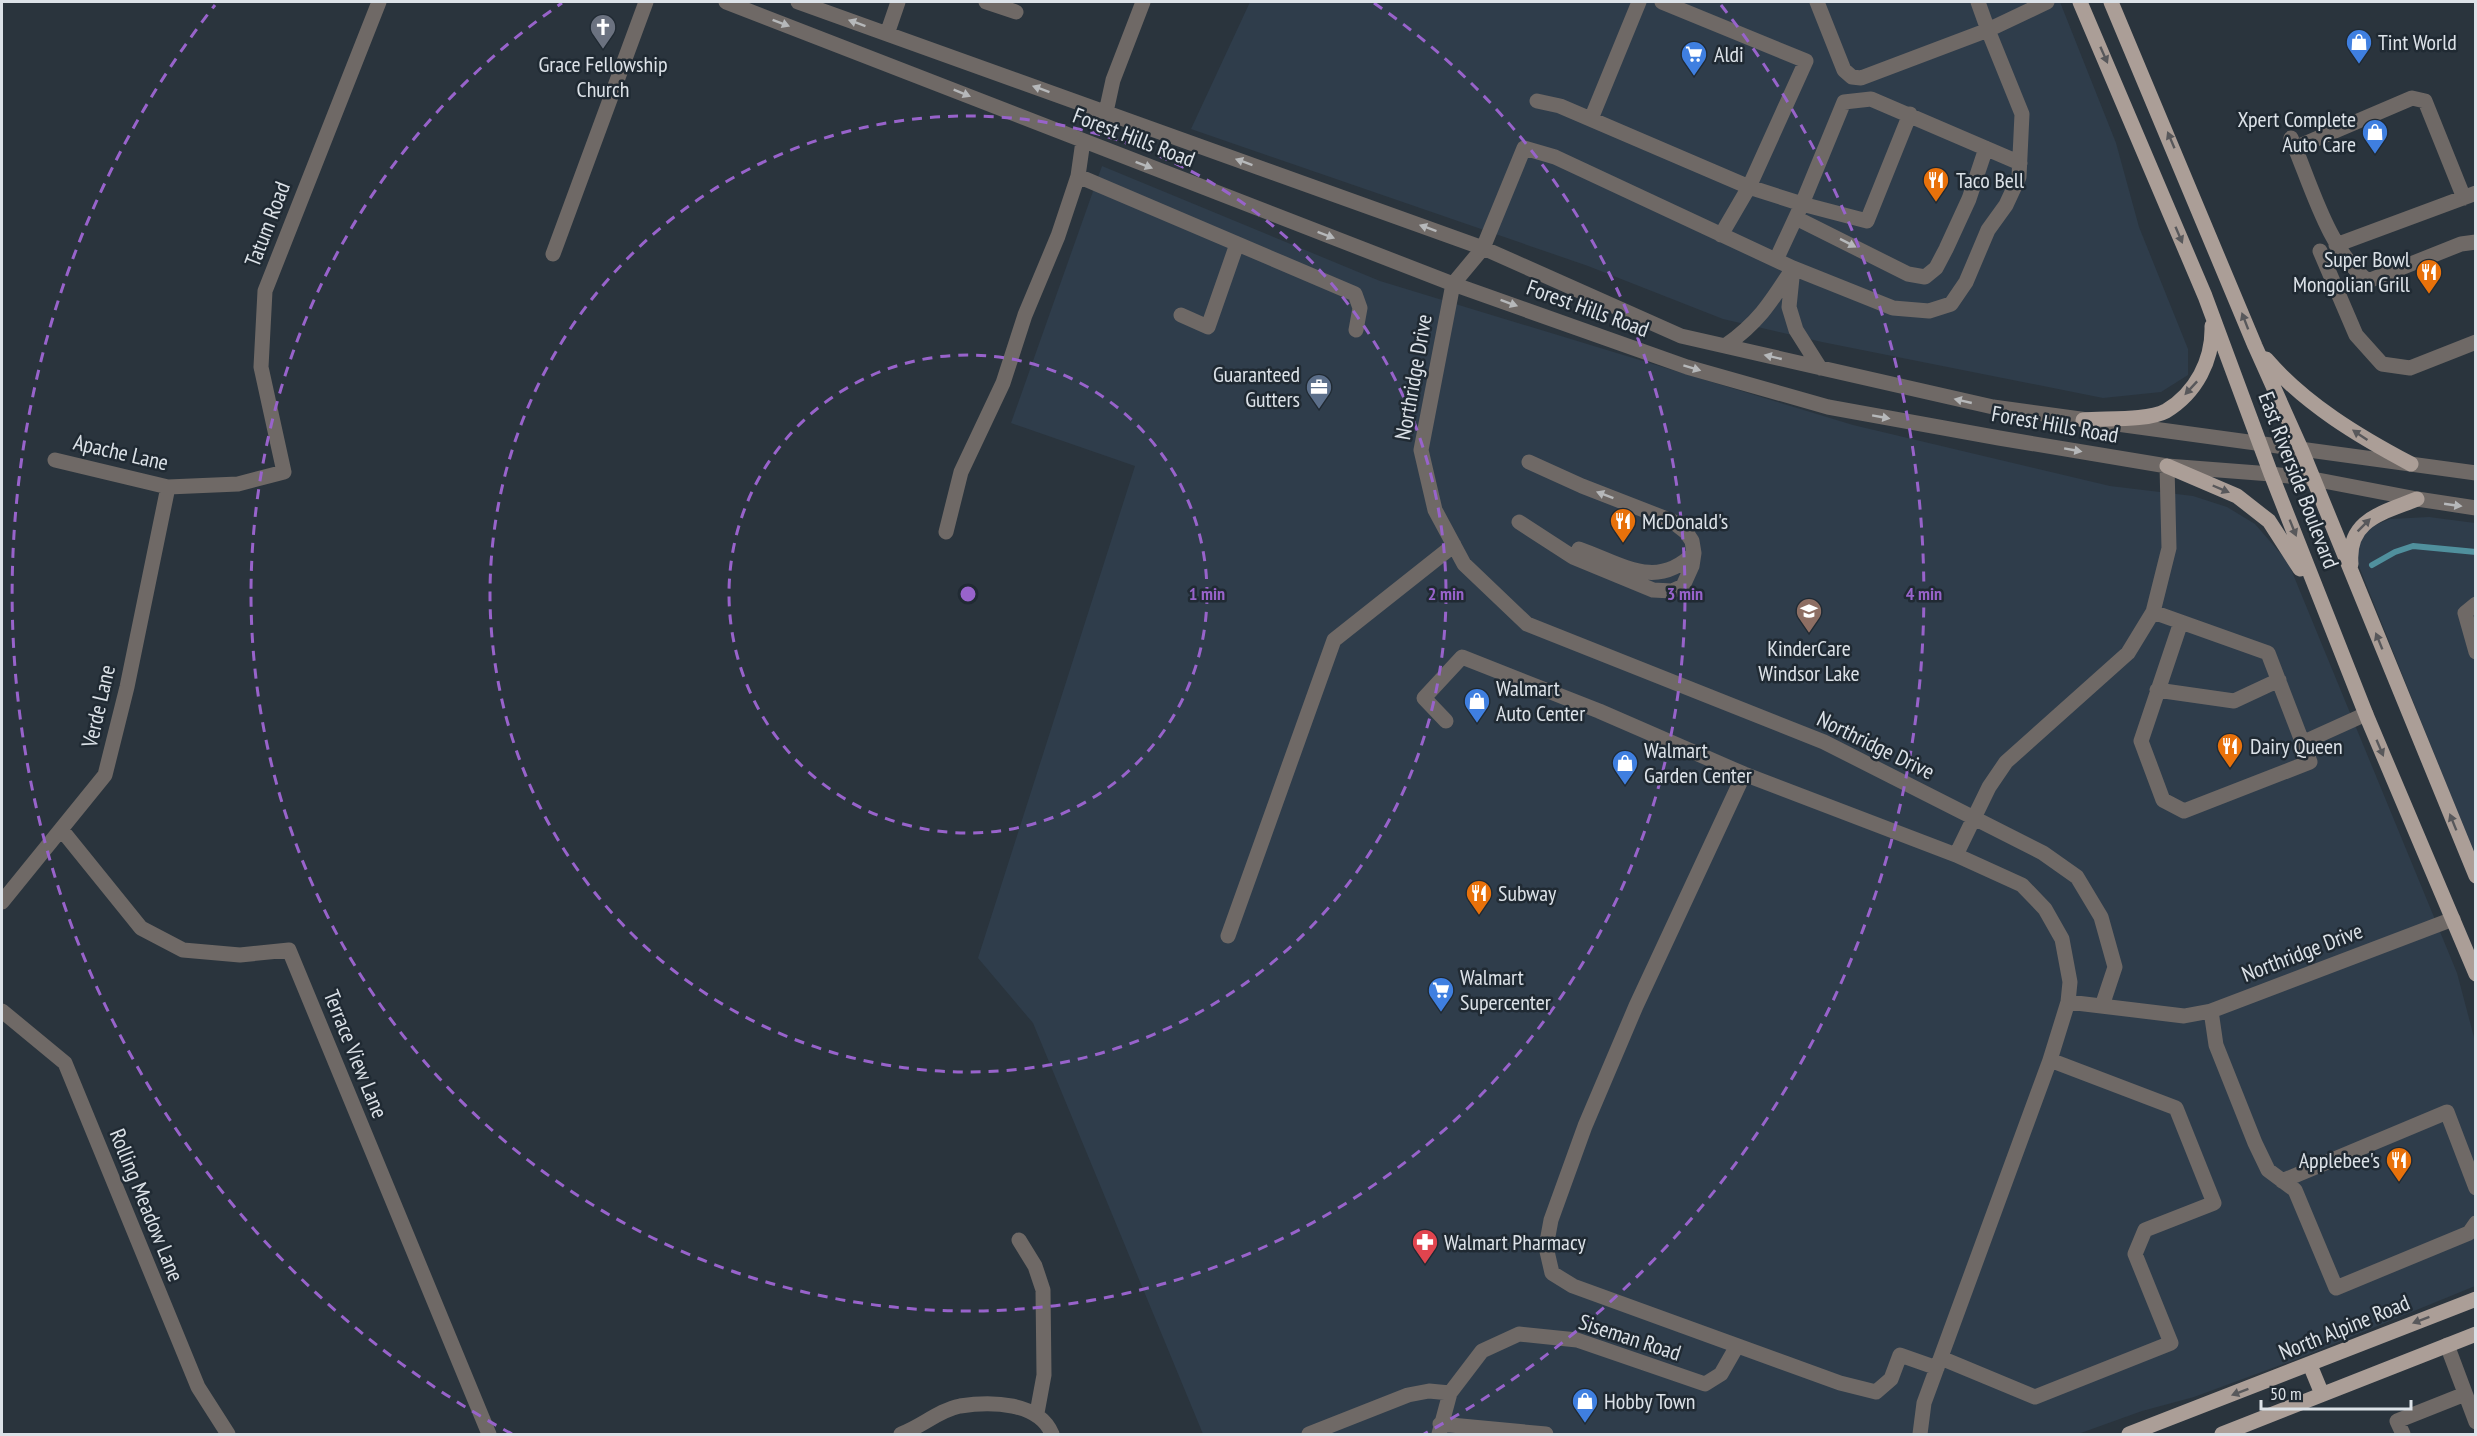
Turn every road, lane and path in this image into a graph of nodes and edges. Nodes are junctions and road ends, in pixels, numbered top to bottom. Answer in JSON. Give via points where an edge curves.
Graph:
{"nodes":[{"id":1,"x":379,"y":2,"type":"edge"},
{"id":2,"x":646,"y":2,"type":"edge"},
{"id":3,"x":726,"y":2,"type":"edge"},
{"id":4,"x":798,"y":2,"type":"edge"},
{"id":5,"x":898,"y":2,"type":"edge"},
{"id":6,"x":986,"y":2,"type":"edge"},
{"id":7,"x":1143,"y":2,"type":"edge"},
{"id":8,"x":1640,"y":2,"type":"edge"},
{"id":9,"x":1662,"y":2,"type":"edge"},
{"id":10,"x":1817,"y":2,"type":"edge"},
{"id":11,"x":1978,"y":2,"type":"edge"},
{"id":12,"x":2047,"y":2,"type":"edge"},
{"id":13,"x":2080,"y":2,"type":"edge"},
{"id":14,"x":2111,"y":2,"type":"edge"},
{"id":15,"x":1016,"y":12,"type":"dead end"},
{"id":16,"x":1988,"y":30,"type":"junction"},
{"id":17,"x":886,"y":34,"type":"junction"},
{"id":18,"x":1537,"y":101,"type":"dead end"},
{"id":19,"x":1106,"y":112,"type":"junction"},
{"id":20,"x":1910,"y":114,"type":"junction"},
{"id":21,"x":1591,"y":119,"type":"junction"},
{"id":22,"x":1083,"y":141,"type":"junction"},
{"id":23,"x":1986,"y":148,"type":"junction"},
{"id":24,"x":2020,"y":163,"type":"junction"},
{"id":25,"x":1078,"y":176,"type":"junction"},
{"id":26,"x":1749,"y":187,"type":"junction"},
{"id":27,"x":2470,"y":195,"type":"edge"},
{"id":28,"x":1799,"y":211,"type":"junction"},
{"id":29,"x":1721,"y":235,"type":"junction"},
{"id":30,"x":2475,"y":242,"type":"edge"},
{"id":31,"x":1237,"y":243,"type":"junction"},
{"id":32,"x":2336,"y":245,"type":"junction"},
{"id":33,"x":1483,"y":248,"type":"junction"},
{"id":34,"x":2320,"y":251,"type":"dead end"},
{"id":35,"x":554,"y":254,"type":"dead end"},
{"id":36,"x":1776,"y":260,"type":"junction"},
{"id":37,"x":1793,"y":268,"type":"junction"},
{"id":38,"x":1454,"y":284,"type":"junction"},
{"id":39,"x":2212,"y":314,"type":"junction"},
{"id":40,"x":1181,"y":315,"type":"dead end"},
{"id":41,"x":1356,"y":330,"type":"dead end"},
{"id":42,"x":2475,"y":342,"type":"edge"},
{"id":43,"x":1725,"y":346,"type":"junction"},
{"id":44,"x":2255,"y":346,"type":"junction"},
{"id":45,"x":1820,"y":368,"type":"junction"},
{"id":46,"x":2083,"y":420,"type":"junction"},
{"id":47,"x":2261,"y":443,"type":"junction"},
{"id":48,"x":2302,"y":452,"type":"junction"},
{"id":49,"x":55,"y":460,"type":"dead end"},
{"id":50,"x":1529,"y":462,"type":"dead end"},
{"id":51,"x":2411,"y":464,"type":"junction"},
{"id":52,"x":2167,"y":466,"type":"junction"},
{"id":53,"x":284,"y":472,"type":"joint"},
{"id":54,"x":2271,"y":474,"type":"junction"},
{"id":55,"x":2475,"y":474,"type":"edge"},
{"id":56,"x":2313,"y":479,"type":"junction"},
{"id":57,"x":168,"y":487,"type":"junction"},
{"id":58,"x":2417,"y":500,"type":"junction"},
{"id":59,"x":2475,"y":508,"type":"edge"},
{"id":60,"x":946,"y":532,"type":"dead end"},
{"id":61,"x":1454,"y":545,"type":"junction"},
{"id":62,"x":1694,"y":553,"type":"junction"},
{"id":63,"x":2362,"y":598,"type":"junction"},
{"id":64,"x":2475,"y":604,"type":"edge"},
{"id":65,"x":2153,"y":612,"type":"junction"},
{"id":66,"x":2181,"y":622,"type":"junction"},
{"id":67,"x":2330,"y":622,"type":"junction"},
{"id":68,"x":2475,"y":652,"type":"edge"},
{"id":69,"x":2279,"y":680,"type":"junction"},
{"id":70,"x":2157,"y":690,"type":"junction"},
{"id":71,"x":2366,"y":714,"type":"junction"},
{"id":72,"x":1446,"y":721,"type":"dead end"},
{"id":73,"x":2304,"y":742,"type":"junction"},
{"id":74,"x":1744,"y":774,"type":"junction"},
{"id":75,"x":1975,"y":819,"type":"junction"},
{"id":76,"x":61,"y":829,"type":"junction"},
{"id":77,"x":1956,"y":855,"type":"junction"},
{"id":78,"x":2475,"y":876,"type":"edge"},
{"id":79,"x":2,"y":902,"type":"edge"},
{"id":80,"x":2453,"y":919,"type":"junction"},
{"id":81,"x":1228,"y":936,"type":"dead end"},
{"id":82,"x":2475,"y":974,"type":"edge"},
{"id":83,"x":2068,"y":1002,"type":"junction"},
{"id":84,"x":2102,"y":1006,"type":"junction"},
{"id":85,"x":2,"y":1011,"type":"edge"},
{"id":86,"x":2211,"y":1011,"type":"junction"},
{"id":87,"x":2050,"y":1060,"type":"junction"},
{"id":88,"x":2282,"y":1181,"type":"junction"},
{"id":89,"x":2475,"y":1188,"type":"edge"},
{"id":90,"x":2475,"y":1223,"type":"edge"},
{"id":91,"x":1019,"y":1240,"type":"dead end"},
{"id":92,"x":2475,"y":1299,"type":"edge"},
{"id":93,"x":2475,"y":1334,"type":"edge"},
{"id":94,"x":2447,"y":1345,"type":"junction"},
{"id":95,"x":1737,"y":1346,"type":"junction"},
{"id":96,"x":1939,"y":1363,"type":"junction"},
{"id":97,"x":2310,"y":1365,"type":"junction"},
{"id":98,"x":1450,"y":1393,"type":"junction"},
{"id":99,"x":2322,"y":1394,"type":"junction"},
{"id":100,"x":2465,"y":1394,"type":"junction"},
{"id":101,"x":1037,"y":1413,"type":"junction"},
{"id":102,"x":2474,"y":1415,"type":"edge"},
{"id":103,"x":1440,"y":1429,"type":"edge"},
{"id":104,"x":228,"y":1434,"type":"edge"},
{"id":105,"x":489,"y":1434,"type":"edge"},
{"id":106,"x":901,"y":1434,"type":"edge"},
{"id":107,"x":1052,"y":1434,"type":"edge"},
{"id":108,"x":1309,"y":1434,"type":"edge"},
{"id":109,"x":1546,"y":1434,"type":"edge"},
{"id":110,"x":1920,"y":1434,"type":"edge"},
{"id":111,"x":2129,"y":1434,"type":"edge"},
{"id":112,"x":2222,"y":1434,"type":"edge"},
{"id":113,"x":2403,"y":1434,"type":"edge"}],
"edges":[{"from":1,"to":53,"type":"street","name":"Tatum Road","via":[[265,291],[261,367]]},
{"from":2,"to":35,"type":"street"},
{"from":3,"to":22,"type":"street","name":"Forest Hills Road","one_way":true},
{"from":17,"to":4,"type":"street","name":"Forest Hills Road","one_way":true},
{"from":5,"to":17,"type":"street"},
{"from":6,"to":15,"type":"street"},
{"from":7,"to":19,"type":"street","via":[[1113,80]]},
{"from":8,"to":21,"type":"street"},
{"from":9,"to":26,"type":"street","via":[[1806,61]]},
{"from":10,"to":16,"type":"street","via":[[1844,70],[1861,78]]},
{"from":11,"to":16,"type":"street"},
{"from":12,"to":16,"type":"street"},
{"from":13,"to":39,"type":"main road","name":"East Riverside Boulevard","one_way":true},
{"from":44,"to":14,"type":"main road","name":"East Riverside Boulevard","one_way":true},
{"from":16,"to":24,"type":"street","via":[[2022,114]]},
{"from":19,"to":17,"type":"street","name":"Forest Hills Road","one_way":true},
{"from":18,"to":21,"type":"street"},
{"from":33,"to":19,"type":"street","name":"Forest Hills Road","one_way":true},
{"from":20,"to":23,"type":"street"},
{"from":20,"to":28,"type":"street","via":[[1867,221]]},
{"from":20,"to":28,"type":"street","via":[[1871,99],[1844,102]]},
{"from":21,"to":26,"type":"street"},
{"from":22,"to":25,"type":"street"},
{"from":22,"to":38,"type":"street","name":"Forest Hills Road","one_way":true},
{"from":23,"to":24,"type":"street"},
{"from":28,"to":23,"type":"street","one_way":true,"via":[[1908,274],[1925,277],[1936,268],[1951,239]]},
{"from":24,"to":37,"type":"street","via":[[2019,177],[2006,205],[1988,230],[1966,282],[1951,304],[1929,311],[1893,308]]},
{"from":25,"to":31,"type":"street"},
{"from":25,"to":60,"type":"street","via":[[1003,383],[961,472]]},
{"from":26,"to":28,"type":"street"},
{"from":26,"to":29,"type":"street"},
{"from":27,"to":32,"type":"street"},
{"from":27,"to":32,"type":"street","via":[[2425,101],[2412,98],[2293,143]]},
{"from":28,"to":36,"type":"street"},
{"from":29,"to":33,"type":"street","via":[[1555,157],[1524,148]]},
{"from":29,"to":36,"type":"street"},
{"from":30,"to":32,"type":"street","via":[[2368,281],[2355,271]]},
{"from":31,"to":40,"type":"street","via":[[1208,327]]},
{"from":31,"to":41,"type":"street","via":[[1355,294],[1360,309]]},
{"from":33,"to":38,"type":"street"},
{"from":33,"to":43,"type":"street","name":"Forest Hills Road","via":[[1681,336]]},
{"from":34,"to":42,"type":"street","via":[[2356,335],[2382,364],[2410,368]]},
{"from":36,"to":37,"type":"street"},
{"from":37,"to":43,"type":"street","via":[[1766,310],[1748,330]]},
{"from":37,"to":45,"type":"street","via":[[1789,307],[1796,330]]},
{"from":38,"to":52,"type":"street","name":"Forest Hills Road","one_way":true,"via":[[1687,367],[1828,407]]},
{"from":38,"to":61,"type":"street","name":"Northridge Drive","via":[[1421,450],[1435,510]]},
{"from":39,"to":46,"type":"main road","one_way":true,"via":[[2212,345],[2202,376],[2165,411],[2148,416]]},
{"from":39,"to":47,"type":"main road","name":"East Riverside Boulevard"},
{"from":45,"to":43,"type":"street","name":"Forest Hills Road","one_way":true},
{"from":44,"to":48,"type":"main road","name":"East Riverside Boulevard"},
{"from":51,"to":44,"type":"main road","one_way":true,"via":[[2311,401],[2285,380]]},
{"from":46,"to":45,"type":"street","name":"Forest Hills Road","one_way":true,"via":[[1993,407]]},
{"from":46,"to":47,"type":"street","name":"Forest Hills Road"},
{"from":47,"to":48,"type":"street","name":"Forest Hills Road"},
{"from":47,"to":54,"type":"main road","name":"East Riverside Boulevard"},
{"from":48,"to":51,"type":"street","name":"Forest Hills Road"},
{"from":48,"to":56,"type":"main road","name":"East Riverside Boulevard"},
{"from":49,"to":57,"type":"street","name":"Apache Lane"},
{"from":62,"to":50,"type":"street","one_way":true,"via":[[1686,532],[1672,521]]},
{"from":51,"to":55,"type":"street","name":"Forest Hills Road"},
{"from":52,"to":54,"type":"street","name":"Forest Hills Road"},
{"from":52,"to":65,"type":"street","via":[[2169,549]]},
{"from":52,"to":67,"type":"main road","one_way":true,"via":[[2237,496],[2269,521]]},
{"from":53,"to":57,"type":"street","name":"Apache Lane","via":[[238,483]]},
{"from":54,"to":56,"type":"street","name":"Forest Hills Road"},
{"from":54,"to":67,"type":"main road","name":"East Riverside Boulevard","one_way":true},
{"from":56,"to":58,"type":"street","name":"Forest Hills Road"},
{"from":56,"to":63,"type":"main road","name":"East Riverside Boulevard"},
{"from":57,"to":76,"type":"street","name":"Verde Lane","via":[[105,775]]},
{"from":58,"to":59,"type":"street","name":"Forest Hills Road","one_way":true},
{"from":63,"to":58,"type":"main road","one_way":true,"via":[[2352,574],[2350,553],[2356,532],[2372,517]]},
{"from":61,"to":75,"type":"street","name":"Northridge Drive","via":[[1464,564],[1527,624],[1824,742]]},
{"from":61,"to":81,"type":"street","via":[[1334,640]]},
{"from":62,"to":62,"type":"street","via":[[1683,586],[1672,591],[1653,590],[1573,557],[1519,522],[1649,574],[1681,566]]},
{"from":78,"to":63,"type":"main road","name":"East Riverside Boulevard","one_way":true},
{"from":64,"to":68,"type":"street","via":[[2465,613]]},
{"from":65,"to":66,"type":"street"},
{"from":65,"to":75,"type":"street","via":[[2128,653],[2006,762]]},
{"from":66,"to":69,"type":"street","via":[[2268,653]]},
{"from":66,"to":70,"type":"street"},
{"from":67,"to":71,"type":"main road","name":"East Riverside Boulevard"},
{"from":69,"to":70,"type":"street","via":[[2234,701]]},
{"from":69,"to":73,"type":"street"},
{"from":70,"to":73,"type":"street","via":[[2140,741],[2163,800],[2184,811],[2310,762]]},
{"from":71,"to":73,"type":"street"},
{"from":71,"to":80,"type":"main road","name":"East Riverside Boulevard","one_way":true},
{"from":72,"to":74,"type":"street","via":[[1424,698],[1462,657]]},
{"from":74,"to":77,"type":"street"},
{"from":74,"to":95,"type":"street","via":[[1589,1116],[1551,1220],[1546,1246],[1552,1273],[1573,1286]]},
{"from":75,"to":77,"type":"street"},
{"from":75,"to":84,"type":"street","name":"Northridge Drive","via":[[2043,853],[2076,877],[2101,917],[2115,967]]},
{"from":76,"to":79,"type":"street","name":"Verde Lane"},
{"from":76,"to":105,"type":"street","name":"Terrace View Lane","via":[[141,928],[183,950],[240,955],[289,950]]},
{"from":77,"to":83,"type":"street","via":[[2022,885],[2045,909],[2062,939],[2070,982]]},
{"from":80,"to":82,"type":"main road","name":"East Riverside Boulevard"},
{"from":80,"to":86,"type":"street","name":"Northridge Drive"},
{"from":83,"to":84,"type":"street"},
{"from":83,"to":87,"type":"street"},
{"from":84,"to":86,"type":"street","name":"Northridge Drive","via":[[2184,1016]]},
{"from":85,"to":104,"type":"street","name":"Rolling Meadow Lane","via":[[65,1063],[198,1387]]},
{"from":86,"to":88,"type":"street","via":[[2216,1045],[2255,1143],[2268,1170]]},
{"from":87,"to":96,"type":"street"},
{"from":87,"to":96,"type":"street","via":[[2176,1108],[2214,1203],[2145,1230],[2135,1254],[2170,1343],[2035,1397]]},
{"from":88,"to":89,"type":"street","via":[[2446,1112]]},
{"from":88,"to":90,"type":"street","via":[[2295,1190],[2336,1288],[2469,1233]]},
{"from":91,"to":101,"type":"street","via":[[1035,1266],[1043,1290],[1044,1375]]},
{"from":92,"to":97,"type":"main road","name":"North Alpine Road","one_way":true},
{"from":93,"to":94,"type":"main road"},
{"from":94,"to":99,"type":"main road"},
{"from":94,"to":100,"type":"street"},
{"from":95,"to":96,"type":"street","via":[[1876,1392],[1891,1379],[1900,1355]]},
{"from":95,"to":98,"type":"street","name":"Siseman Road","via":[[1721,1374],[1705,1384],[1577,1340],[1518,1334],[1482,1351]]},
{"from":96,"to":110,"type":"street","via":[[1924,1403]]},
{"from":97,"to":99,"type":"main road"},
{"from":97,"to":111,"type":"main road","name":"North Alpine Road","one_way":true},
{"from":98,"to":103,"type":"street","name":"Siseman Road"},
{"from":98,"to":108,"type":"street","via":[[1408,1395]]},
{"from":99,"to":112,"type":"main road"},
{"from":100,"to":102,"type":"street"},
{"from":100,"to":113,"type":"street","via":[[2397,1420]]},
{"from":101,"to":106,"type":"street","via":[[1019,1407],[960,1406]]},
{"from":101,"to":107,"type":"street"},
{"from":103,"to":109,"type":"street"}]}
